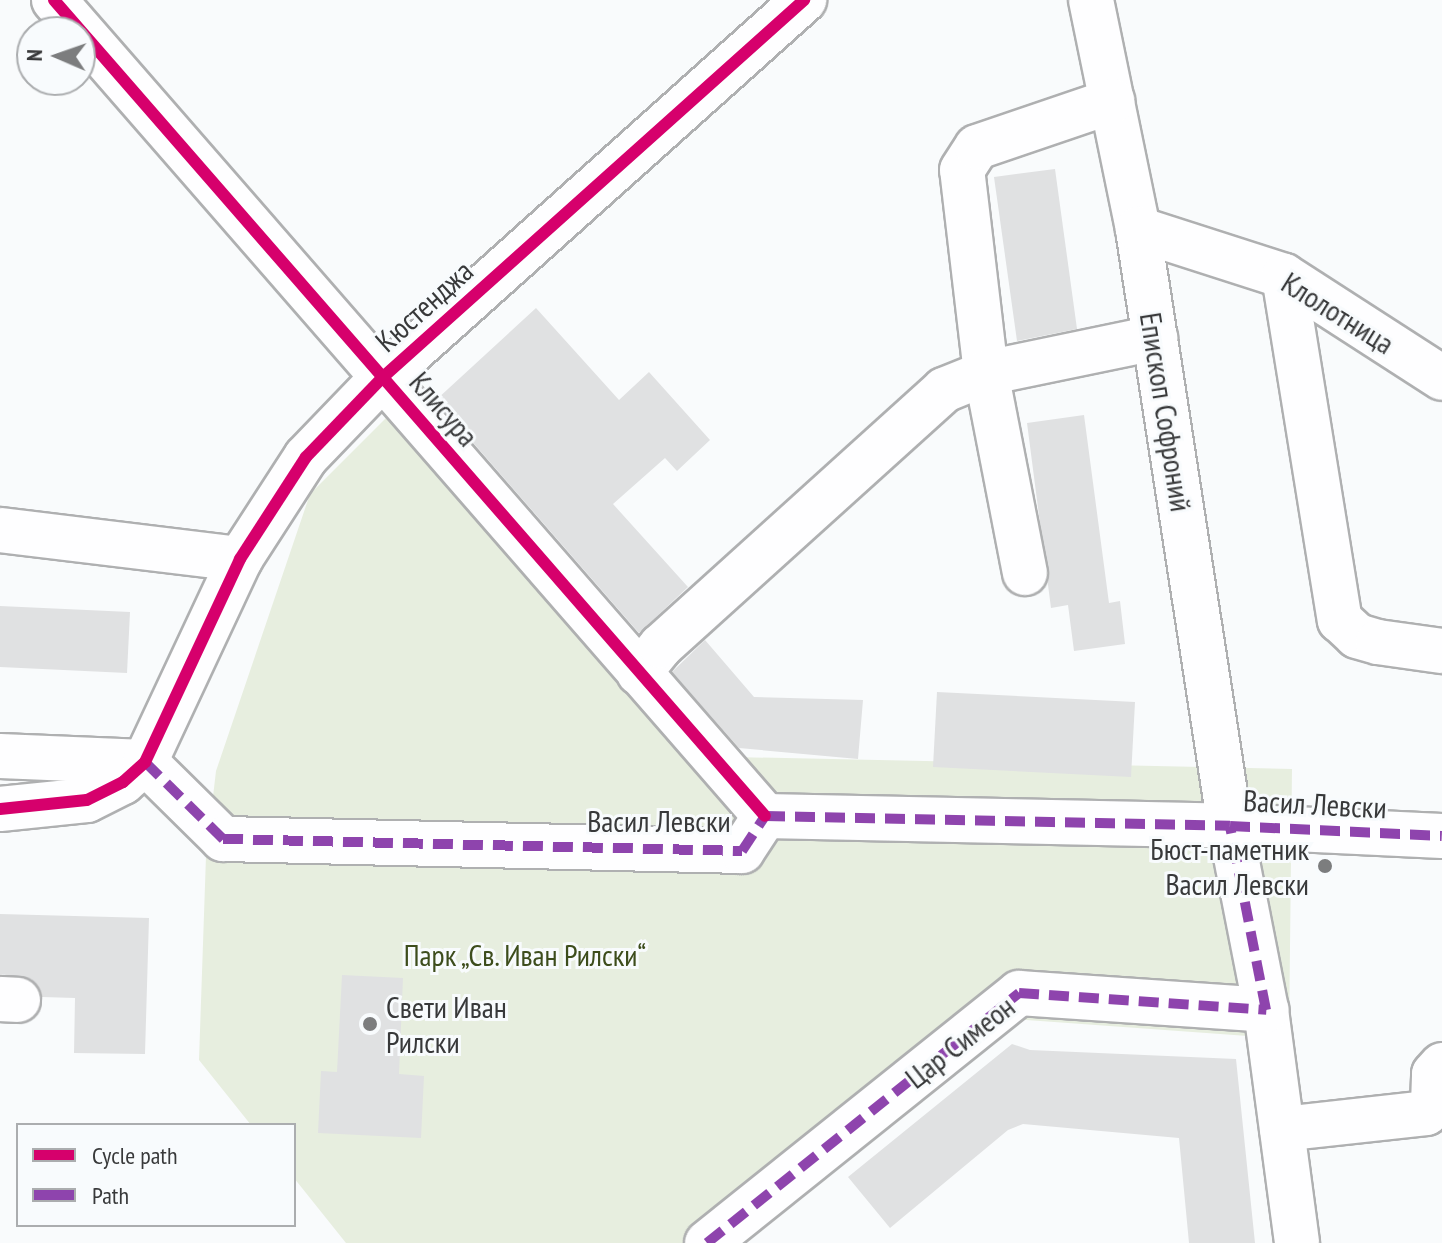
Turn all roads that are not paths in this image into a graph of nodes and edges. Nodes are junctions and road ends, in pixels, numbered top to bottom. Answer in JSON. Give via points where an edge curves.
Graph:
{"nodes":[{"id":1,"x":54,"y":0,"type":"edge"},
{"id":2,"x":804,"y":0,"type":"edge"},
{"id":3,"x":1091,"y":0,"type":"edge"},
{"id":4,"x":1112,"y":101,"type":"junction"},
{"id":5,"x":1138,"y":229,"type":"junction"},
{"id":6,"x":1284,"y":276,"type":"junction"},
{"id":7,"x":1155,"y":338,"type":"junction"},
{"id":8,"x":986,"y":373,"type":"junction"},
{"id":9,"x":382,"y":378,"type":"junction"},
{"id":10,"x":1442,"y":378,"type":"edge"},
{"id":11,"x":0,"y":530,"type":"edge"},
{"id":12,"x":240,"y":559,"type":"junction"},
{"id":13,"x":1025,"y":573,"type":"dead end"},
{"id":14,"x":1442,"y":651,"type":"edge"},
{"id":15,"x":639,"y":673,"type":"junction"},
{"id":16,"x":0,"y":756,"type":"edge"},
{"id":17,"x":145,"y":762,"type":"junction"},
{"id":18,"x":0,"y":809,"type":"edge"},
{"id":19,"x":765,"y":816,"type":"junction"},
{"id":20,"x":1230,"y":826,"type":"junction"},
{"id":21,"x":1442,"y":836,"type":"edge"},
{"id":22,"x":1266,"y":1010,"type":"junction"},
{"id":23,"x":1442,"y":1065,"type":"edge"},
{"id":24,"x":1282,"y":1129,"type":"junction"},
{"id":25,"x":707,"y":1243,"type":"edge"},
{"id":26,"x":1297,"y":1243,"type":"edge"}],
"edges":[{"from":1,"to":9,"type":"street","name":"Клисура"},
{"from":2,"to":9,"type":"street","name":"Кюстенджа"},
{"from":3,"to":4,"type":"street","name":"Епископ Софроний"},
{"from":4,"to":5,"type":"street","name":"Епископ Софроний"},
{"from":4,"to":8,"type":"street","via":[[977,147],[962,170]]},
{"from":5,"to":6,"type":"street","name":"Клолотница"},
{"from":5,"to":7,"type":"street","name":"Епископ Софроний"},
{"from":6,"to":10,"type":"street","name":"Клолотница"},
{"from":6,"to":14,"type":"street","via":[[1340,620],[1357,636]]},
{"from":7,"to":8,"type":"street"},
{"from":7,"to":20,"type":"street","name":"Епископ Софроний"},
{"from":8,"to":13,"type":"street"},
{"from":8,"to":15,"type":"street","via":[[944,390],[661,646]]},
{"from":9,"to":12,"type":"street","name":"Кюстенджа","via":[[306,457]]},
{"from":9,"to":15,"type":"street","name":"Клисура"},
{"from":11,"to":12,"type":"street"},
{"from":12,"to":17,"type":"street","name":"Кюстенджа"},
{"from":15,"to":19,"type":"street","name":"Клисура"},
{"from":16,"to":17,"type":"street"},
{"from":17,"to":18,"type":"street","via":[[123,782],[87,800]]},
{"from":17,"to":19,"type":"street","name":"Васил Левски","via":[[223,839],[742,851]]},
{"from":19,"to":20,"type":"street","name":"Васил Левски"},
{"from":20,"to":21,"type":"street","name":"Васил Левски"},
{"from":20,"to":22,"type":"street","name":"Епископ Софроний"},
{"from":22,"to":24,"type":"street"},
{"from":22,"to":25,"type":"street","name":"Цар Симеон","via":[[1019,993]]},
{"from":23,"to":24,"type":"street","via":[[1434,1074],[1433,1105],[1426,1113]]},
{"from":24,"to":26,"type":"street"}]}
